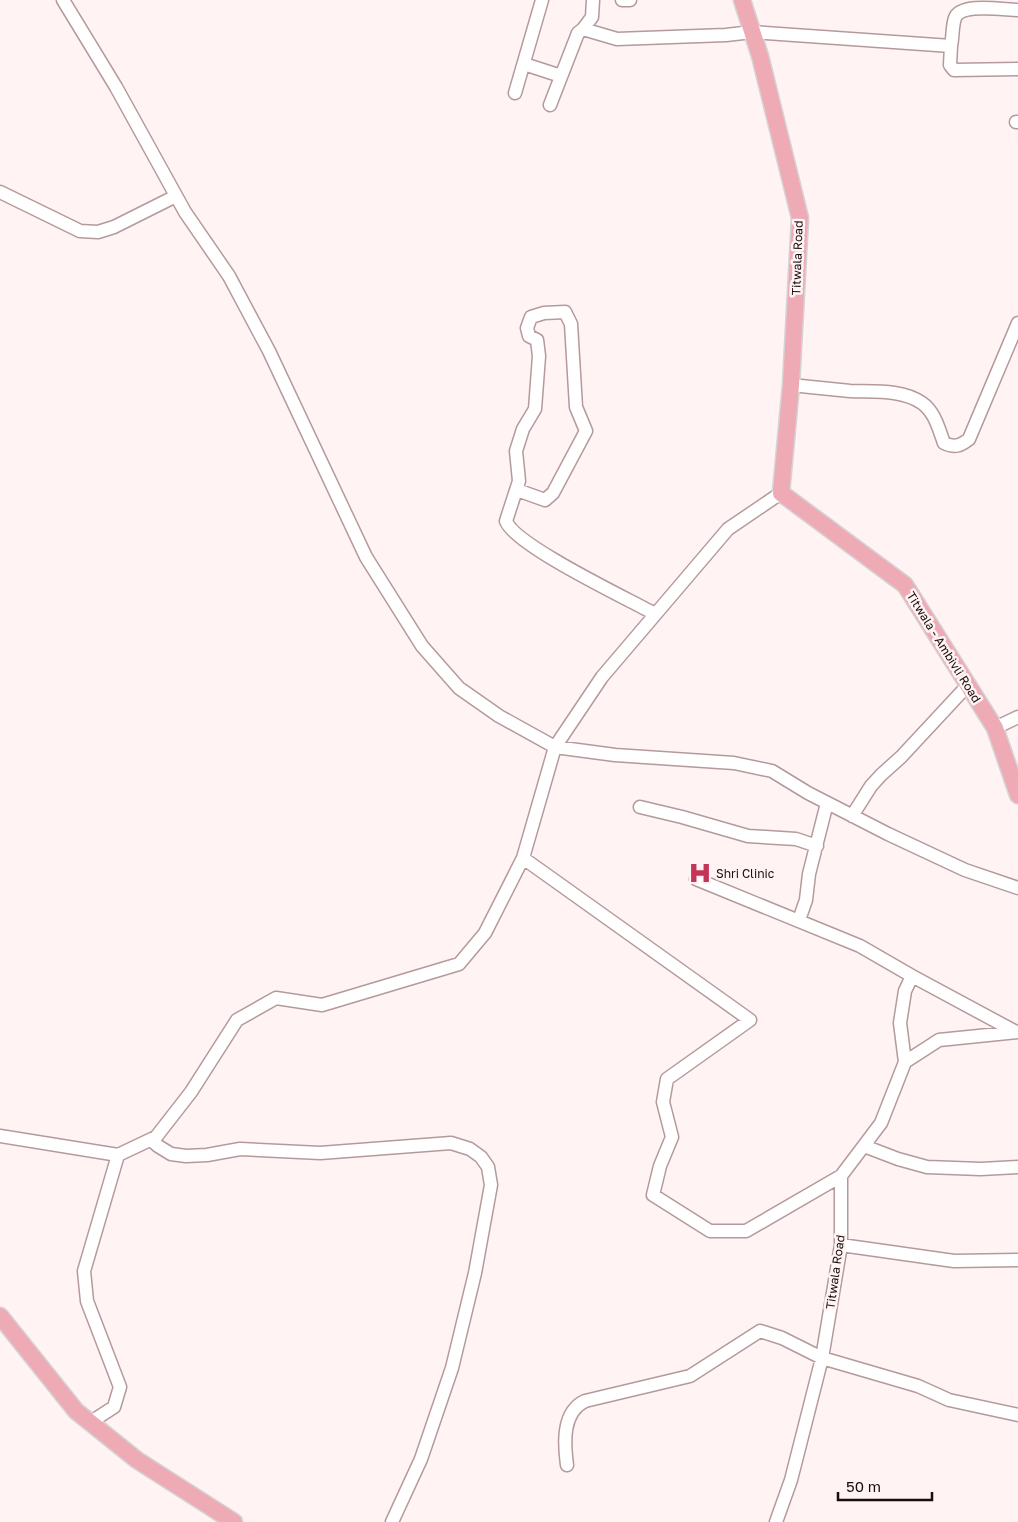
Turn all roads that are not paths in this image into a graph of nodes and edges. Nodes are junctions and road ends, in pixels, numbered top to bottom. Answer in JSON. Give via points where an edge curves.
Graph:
{"nodes":[{"id":1,"x":63,"y":0,"type":"edge"},
{"id":2,"x":542,"y":0,"type":"edge"},
{"id":3,"x":593,"y":0,"type":"edge"},
{"id":4,"x":622,"y":0,"type":"edge"},
{"id":5,"x":630,"y":0,"type":"edge"},
{"id":6,"x":742,"y":0,"type":"edge"},
{"id":7,"x":1018,"y":10,"type":"edge"},
{"id":8,"x":583,"y":29,"type":"junction"},
{"id":9,"x":752,"y":32,"type":"junction"},
{"id":10,"x":951,"y":46,"type":"junction"},
{"id":11,"x":524,"y":64,"type":"junction"},
{"id":12,"x":1018,"y":69,"type":"edge"},
{"id":13,"x":561,"y":76,"type":"junction"},
{"id":14,"x":515,"y":93,"type":"dead end"},
{"id":15,"x":550,"y":105,"type":"dead end"},
{"id":16,"x":0,"y":192,"type":"edge"},
{"id":17,"x":176,"y":196,"type":"junction"},
{"id":18,"x":1018,"y":323,"type":"edge"},
{"id":19,"x":791,"y":385,"type":"junction"},
{"id":20,"x":517,"y":490,"type":"junction"},
{"id":21,"x":781,"y":493,"type":"junction"},
{"id":22,"x":655,"y":614,"type":"junction"},
{"id":23,"x":968,"y":685,"type":"junction"},
{"id":24,"x":1018,"y":717,"type":"edge"},
{"id":25,"x":995,"y":728,"type":"junction"},
{"id":26,"x":555,"y":748,"type":"junction"},
{"id":27,"x":1018,"y":795,"type":"edge"},
{"id":28,"x":826,"y":803,"type":"junction"},
{"id":29,"x":640,"y":807,"type":"dead end"},
{"id":30,"x":852,"y":816,"type":"junction"},
{"id":31,"x":817,"y":846,"type":"junction"},
{"id":32,"x":523,"y":858,"type":"junction"},
{"id":33,"x":696,"y":879,"type":"dead end"},
{"id":34,"x":1018,"y":888,"type":"edge"},
{"id":35,"x":799,"y":920,"type":"junction"},
{"id":36,"x":912,"y":976,"type":"junction"},
{"id":37,"x":1017,"y":1032,"type":"edge"},
{"id":38,"x":905,"y":1062,"type":"junction"},
{"id":39,"x":0,"y":1136,"type":"edge"},
{"id":40,"x":151,"y":1140,"type":"junction"},
{"id":41,"x":864,"y":1146,"type":"junction"},
{"id":42,"x":118,"y":1155,"type":"junction"},
{"id":43,"x":1018,"y":1167,"type":"edge"},
{"id":44,"x":841,"y":1176,"type":"junction"},
{"id":45,"x":841,"y":1245,"type":"junction"},
{"id":46,"x":1018,"y":1260,"type":"edge"},
{"id":47,"x":0,"y":1316,"type":"edge"},
{"id":48,"x":822,"y":1358,"type":"junction"},
{"id":49,"x":1018,"y":1415,"type":"edge"},
{"id":50,"x":97,"y":1418,"type":"dead end"},
{"id":51,"x":567,"y":1464,"type":"dead end"},
{"id":52,"x":234,"y":1522,"type":"edge"},
{"id":53,"x":392,"y":1522,"type":"edge"},
{"id":54,"x":776,"y":1522,"type":"edge"}],
"edges":[{"from":1,"to":17,"type":"street"},
{"from":2,"to":11,"type":"street"},
{"from":3,"to":8,"type":"street","via":[[592,17]]},
{"from":4,"to":5,"type":"street"},
{"from":6,"to":9,"type":"main road","name":"Titwala Road"},
{"from":7,"to":10,"type":"street","via":[[982,8],[960,11],[955,18]]},
{"from":8,"to":9,"type":"street","via":[[617,38],[726,36]]},
{"from":8,"to":13,"type":"street","via":[[578,33]]},
{"from":9,"to":10,"type":"street"},
{"from":9,"to":19,"type":"main road","name":"Titwala Road","via":[[800,218]]},
{"from":10,"to":12,"type":"street","via":[[950,65],[954,70]]},
{"from":11,"to":13,"type":"street"},
{"from":11,"to":14,"type":"street"},
{"from":13,"to":15,"type":"street"},
{"from":16,"to":17,"type":"street","via":[[80,230],[98,232]]},
{"from":17,"to":26,"type":"street","via":[[229,276],[356,538],[422,646],[460,688],[499,716]]},
{"from":18,"to":19,"type":"street","via":[[969,439],[960,446],[944,443],[933,416],[922,403],[911,398],[899,394]]},
{"from":19,"to":21,"type":"main road","name":"Titwala Road"},
{"from":20,"to":20,"type":"street","via":[[516,451],[535,409],[539,356],[537,340],[529,336],[527,328],[531,317],[565,312],[571,324],[576,407],[586,431],[554,493],[545,500]]},
{"from":20,"to":22,"type":"street","via":[[506,521],[513,532],[543,554]]},
{"from":21,"to":22,"type":"street","via":[[728,529]]},
{"from":21,"to":23,"type":"main road","name":"Titwala - Ambivli Road","via":[[905,585]]},
{"from":22,"to":26,"type":"street","via":[[602,677]]},
{"from":23,"to":25,"type":"main road","name":"Titwala - Ambivli Road"},
{"from":23,"to":30,"type":"street","via":[[881,775]]},
{"from":24,"to":25,"type":"street"},
{"from":25,"to":27,"type":"main road","name":"Titwala - Ambivli Road"},
{"from":26,"to":28,"type":"street","via":[[734,763],[772,770]]},
{"from":26,"to":32,"type":"street"},
{"from":28,"to":30,"type":"street"},
{"from":28,"to":31,"type":"street"},
{"from":29,"to":31,"type":"street","via":[[748,836],[796,839]]},
{"from":30,"to":34,"type":"street","via":[[965,870]]},
{"from":31,"to":35,"type":"street"},
{"from":32,"to":40,"type":"street","via":[[485,933],[459,964],[322,1005],[276,998],[237,1020],[191,1092]]},
{"from":32,"to":44,"type":"street","via":[[750,1020],[667,1079],[663,1102],[672,1137],[653,1195],[710,1231],[746,1231]]},
{"from":33,"to":35,"type":"street"},
{"from":35,"to":36,"type":"street","via":[[860,946]]},
{"from":36,"to":37,"type":"street"},
{"from":36,"to":38,"type":"street","via":[[905,991],[900,1023]]},
{"from":37,"to":38,"type":"street","via":[[940,1040]]},
{"from":38,"to":41,"type":"street","via":[[882,1123]]},
{"from":39,"to":42,"type":"street"},
{"from":40,"to":42,"type":"street"},
{"from":40,"to":53,"type":"street","via":[[171,1154],[186,1156],[207,1156],[240,1149],[320,1153],[451,1143],[470,1149],[488,1167],[491,1184],[475,1273],[452,1368],[421,1459]]},
{"from":41,"to":43,"type":"street","via":[[927,1167]]},
{"from":41,"to":44,"type":"street"},
{"from":42,"to":50,"type":"street","via":[[84,1270],[87,1301],[120,1388],[114,1407]]},
{"from":44,"to":45,"type":"street","name":"Titwala Road"},
{"from":45,"to":46,"type":"street","via":[[954,1261]]},
{"from":45,"to":48,"type":"street","name":"Titwala Road"},
{"from":47,"to":52,"type":"main road","via":[[76,1411],[137,1460]]},
{"from":48,"to":49,"type":"street","via":[[918,1386],[949,1400]]},
{"from":48,"to":51,"type":"street","via":[[760,1331],[690,1376],[585,1401],[570,1414],[566,1428]]},
{"from":48,"to":54,"type":"street","name":"Titwala Road","via":[[791,1480]]}]}
